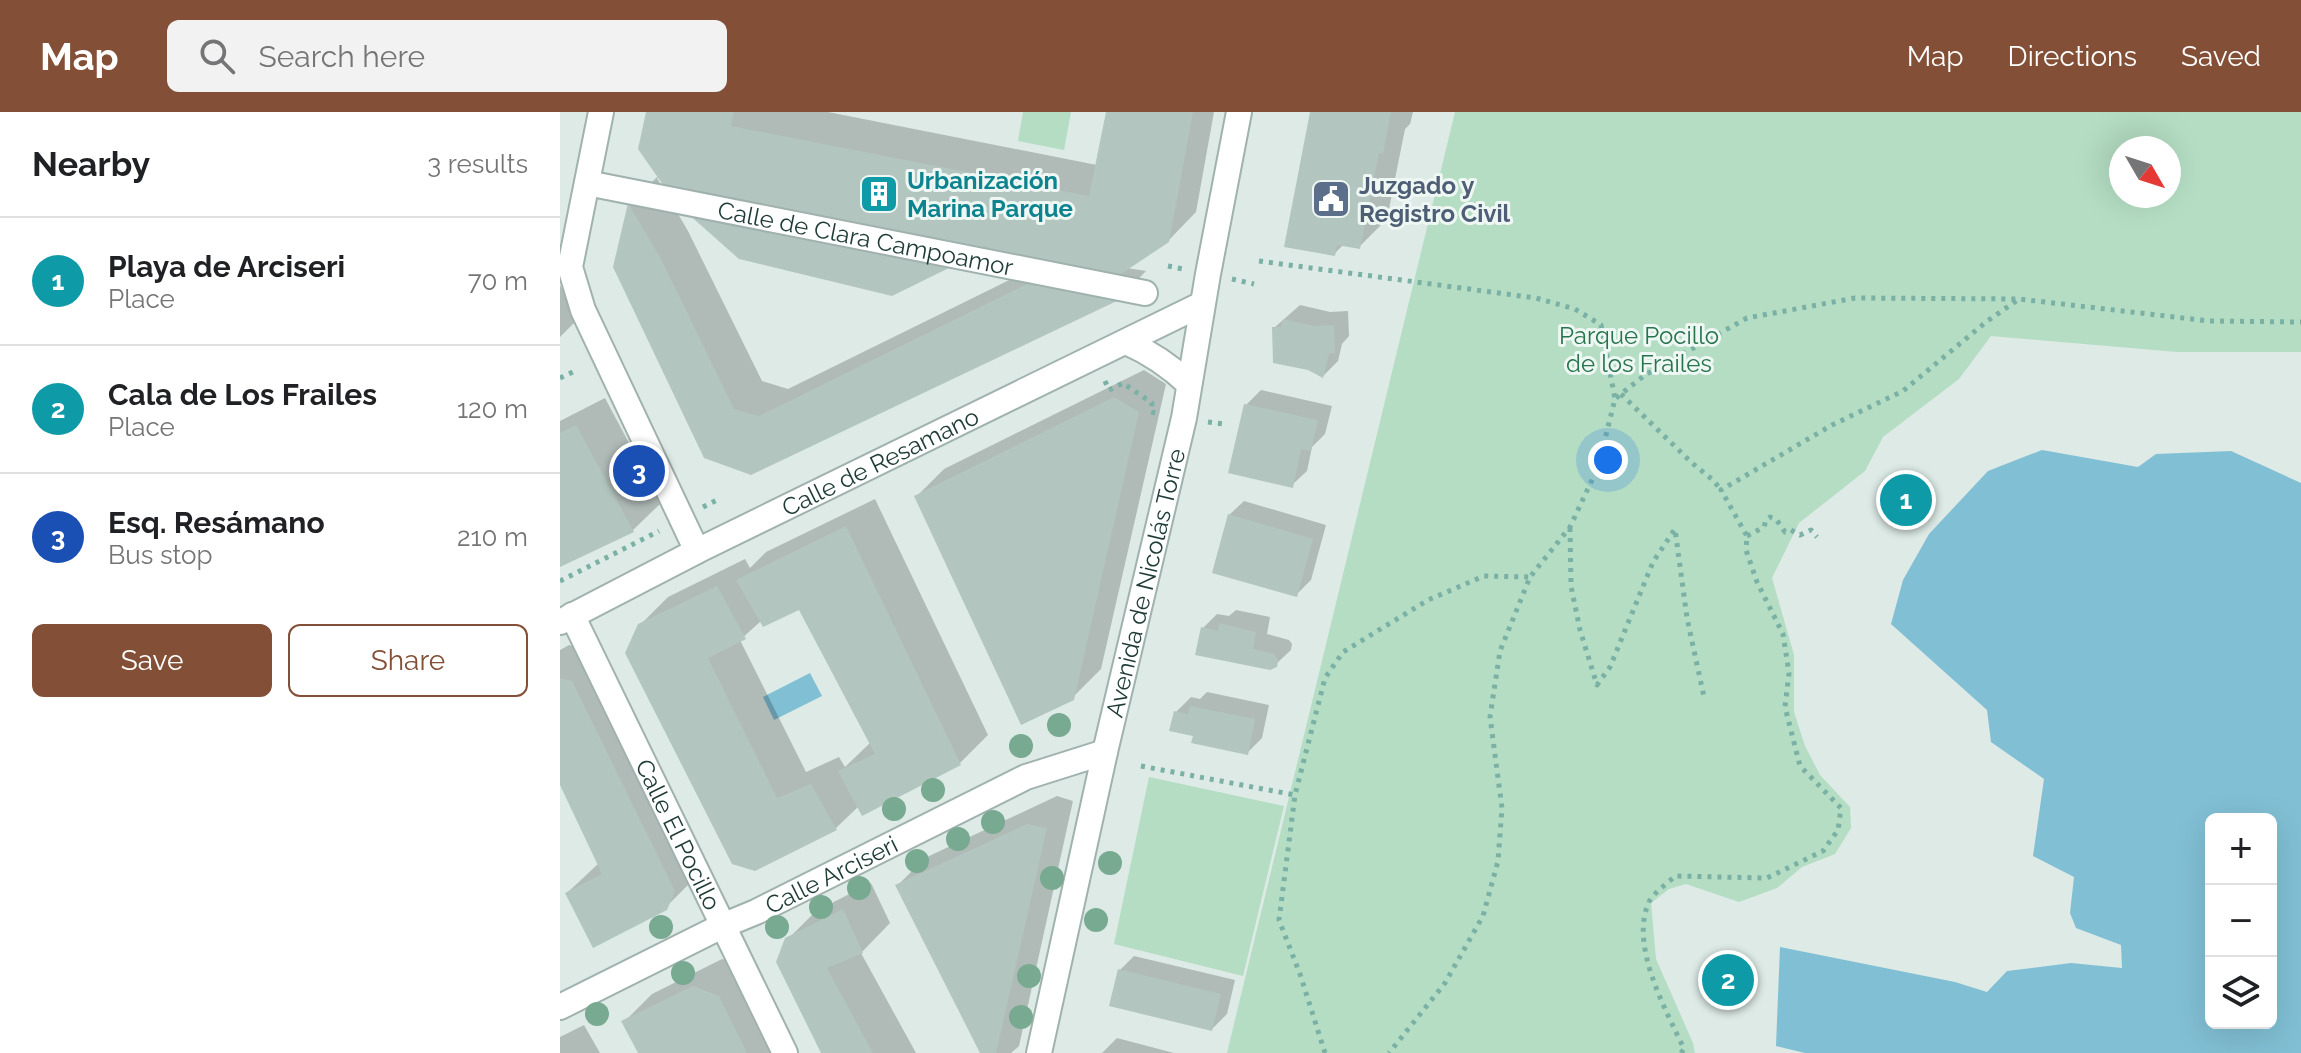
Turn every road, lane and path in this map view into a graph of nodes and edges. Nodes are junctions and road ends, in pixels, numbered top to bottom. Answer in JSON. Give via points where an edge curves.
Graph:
{"nodes":[{"id":1,"x":601,"y":112,"type":"edge"},
{"id":2,"x":1239,"y":112,"type":"edge"},
{"id":3,"x":587,"y":183,"type":"junction"},
{"id":4,"x":1259,"y":261,"type":"dead end"},
{"id":5,"x":1145,"y":293,"type":"dead end"},
{"id":6,"x":2019,"y":299,"type":"junction"},
{"id":7,"x":1202,"y":304,"type":"junction"},
{"id":8,"x":2301,"y":322,"type":"edge"},
{"id":9,"x":1126,"y":342,"type":"junction"},
{"id":10,"x":1094,"y":357,"type":"junction"},
{"id":11,"x":575,"y":371,"type":"dead end"},
{"id":12,"x":560,"y":378,"type":"edge"},
{"id":13,"x":1189,"y":384,"type":"junction"},
{"id":14,"x":1621,"y":393,"type":"junction"},
{"id":15,"x":1615,"y":399,"type":"junction"},
{"id":16,"x":1184,"y":418,"type":"junction"},
{"id":17,"x":1223,"y":424,"type":"dead end"},
{"id":18,"x":1721,"y":490,"type":"junction"},
{"id":19,"x":719,"y":499,"type":"dead end"},
{"id":20,"x":681,"y":519,"type":"junction"},
{"id":21,"x":1570,"y":527,"type":"junction"},
{"id":22,"x":1747,"y":536,"type":"junction"},
{"id":23,"x":1817,"y":537,"type":"dead end"},
{"id":24,"x":697,"y":551,"type":"junction"},
{"id":25,"x":1530,"y":577,"type":"junction"},
{"id":26,"x":560,"y":581,"type":"edge"},
{"id":27,"x":566,"y":619,"type":"edge"},
{"id":28,"x":1704,"y":697,"type":"dead end"},
{"id":29,"x":1105,"y":752,"type":"junction"},
{"id":30,"x":1141,"y":766,"type":"dead end"},
{"id":31,"x":1295,"y":795,"type":"junction"},
{"id":32,"x":722,"y":926,"type":"junction"},
{"id":33,"x":560,"y":1007,"type":"edge"},
{"id":34,"x":785,"y":1053,"type":"edge"},
{"id":35,"x":1039,"y":1053,"type":"edge"},
{"id":36,"x":1325,"y":1053,"type":"edge"},
{"id":37,"x":1389,"y":1053,"type":"edge"},
{"id":38,"x":1681,"y":1053,"type":"edge"}],
"edges":[{"from":1,"to":3,"type":"street"},
{"from":2,"to":7,"type":"street","name":"Avenida de Nicolás Torre"},
{"from":3,"to":5,"type":"street","name":"Calle de Clara Campoamor"},
{"from":3,"to":20,"type":"street","via":[[570,267],[583,310]]},
{"from":4,"to":15,"type":"path","via":[[1536,298],[1575,309],[1601,325]]},
{"from":6,"to":8,"type":"path","via":[[2209,321]]},
{"from":6,"to":14,"type":"path","via":[[1855,298],[1747,318]]},
{"from":6,"to":18,"type":"path","via":[[1903,391],[1832,425]]},
{"from":7,"to":9,"type":"street","name":"Calle de Resamano"},
{"from":7,"to":13,"type":"street","name":"Avenida de Nicolás Torre"},
{"from":9,"to":10,"type":"street","name":"Calle de Resamano"},
{"from":9,"to":13,"type":"street","via":[[1170,365]]},
{"from":10,"to":16,"type":"path","via":[[1109,390],[1123,383],[1152,403],[1151,412]]},
{"from":10,"to":24,"type":"street","name":"Calle de Resamano"},
{"from":11,"to":12,"type":"path"},
{"from":13,"to":16,"type":"street","name":"Avenida de Nicolás Torre"},
{"from":14,"to":15,"type":"path"},
{"from":14,"to":18,"type":"path"},
{"from":15,"to":21,"type":"path","via":[[1598,467]]},
{"from":16,"to":17,"type":"path"},
{"from":16,"to":29,"type":"street","name":"Avenida de Nicolás Torre"},
{"from":18,"to":22,"type":"path"},
{"from":19,"to":20,"type":"path"},
{"from":20,"to":24,"type":"street"},
{"from":20,"to":26,"type":"path"},
{"from":21,"to":25,"type":"path"},
{"from":21,"to":28,"type":"path","via":[[1571,586],[1597,685],[1610,667],[1653,562],[1675,529]]},
{"from":22,"to":23,"type":"path","via":[[1770,517],[1785,532],[1800,535],[1811,530]]},
{"from":22,"to":38,"type":"path","via":[[1757,582],[1783,634],[1789,673],[1785,707],[1800,766],[1841,808],[1838,830],[1823,851],[1767,878],[1675,876],[1650,899],[1644,917],[1646,960],[1684,1049]]},
{"from":24,"to":27,"type":"street","name":"Calle de Resamano"},
{"from":25,"to":31,"type":"path","via":[[1484,576],[1428,600],[1343,652],[1325,678]]},
{"from":25,"to":37,"type":"path","via":[[1500,651],[1490,717],[1502,808],[1498,861],[1483,916],[1445,983]]},
{"from":27,"to":32,"type":"street","name":"Calle El Pocillo"},
{"from":29,"to":32,"type":"street","name":"Calle Arciseri","via":[[1026,777]]},
{"from":29,"to":35,"type":"street","name":"Avenida de Nicolás Torre"},
{"from":30,"to":31,"type":"path"},
{"from":31,"to":36,"type":"path","via":[[1279,920]]},
{"from":32,"to":33,"type":"street","name":"Calle Arciseri"},
{"from":32,"to":34,"type":"street","name":"Calle El Pocillo"}]}
